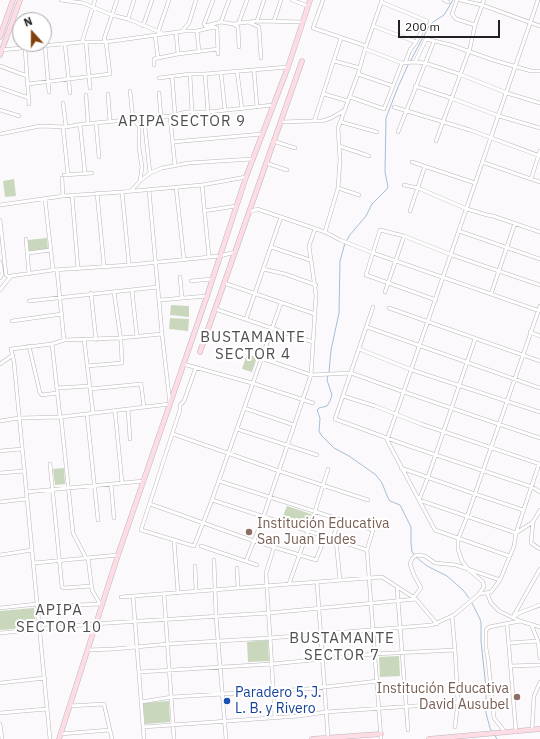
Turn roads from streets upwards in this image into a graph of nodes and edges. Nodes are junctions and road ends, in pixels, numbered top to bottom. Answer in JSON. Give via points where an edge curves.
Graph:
{"nodes":[{"id":1,"x":13,"y":0,"type":"edge"},
{"id":2,"x":20,"y":0,"type":"edge"},
{"id":3,"x":61,"y":0,"type":"edge"},
{"id":4,"x":95,"y":0,"type":"edge"},
{"id":5,"x":117,"y":0,"type":"edge"},
{"id":6,"x":134,"y":0,"type":"edge"},
{"id":7,"x":152,"y":0,"type":"edge"},
{"id":8,"x":169,"y":0,"type":"edge"},
{"id":9,"x":196,"y":0,"type":"edge"},
{"id":10,"x":213,"y":0,"type":"edge"},
{"id":11,"x":229,"y":0,"type":"edge"},
{"id":12,"x":247,"y":0,"type":"edge"},
{"id":13,"x":264,"y":0,"type":"edge"},
{"id":14,"x":281,"y":0,"type":"edge"},
{"id":15,"x":292,"y":0,"type":"edge"},
{"id":16,"x":310,"y":0,"type":"edge"},
{"id":17,"x":323,"y":0,"type":"edge"},
{"id":18,"x":444,"y":0,"type":"edge"},
{"id":19,"x":459,"y":0,"type":"edge"},
{"id":20,"x":484,"y":0,"type":"edge"},
{"id":21,"x":538,"y":0,"type":"edge"},
{"id":22,"x":382,"y":1,"type":"edge"},
{"id":23,"x":448,"y":2,"type":"dead end"},
{"id":24,"x":482,"y":5,"type":"junction"},
{"id":25,"x":308,"y":6,"type":"junction"},
{"id":26,"x":93,"y":8,"type":"junction"},
{"id":27,"x":112,"y":15,"type":"junction"},
{"id":28,"x":128,"y":20,"type":"junction"},
{"id":29,"x":257,"y":21,"type":"junction"},
{"id":30,"x":274,"y":21,"type":"junction"},
{"id":31,"x":221,"y":22,"type":"junction"},
{"id":32,"x":239,"y":22,"type":"junction"},
{"id":33,"x":248,"y":22,"type":"junction"},
{"id":34,"x":303,"y":22,"type":"junction"},
{"id":35,"x":530,"y":23,"type":"junction"},
{"id":36,"x":233,"y":24,"type":"junction"},
{"id":37,"x":475,"y":25,"type":"junction"},
{"id":38,"x":143,"y":26,"type":"junction"},
{"id":39,"x":373,"y":26,"type":"junction"},
{"id":40,"x":540,"y":26,"type":"edge"},
{"id":41,"x":206,"y":27,"type":"junction"},
{"id":42,"x":197,"y":31,"type":"junction"},
{"id":43,"x":158,"y":32,"type":"junction"},
{"id":44,"x":177,"y":33,"type":"junction"},
{"id":45,"x":163,"y":34,"type":"junction"},
{"id":46,"x":155,"y":35,"type":"junction"},
{"id":47,"x":0,"y":37,"type":"edge"},
{"id":48,"x":341,"y":38,"type":"junction"},
{"id":49,"x":434,"y":41,"type":"junction"},
{"id":50,"x":84,"y":42,"type":"junction"},
{"id":51,"x":106,"y":42,"type":"junction"},
{"id":52,"x":416,"y":42,"type":"junction"},
{"id":53,"x":65,"y":44,"type":"junction"},
{"id":54,"x":52,"y":45,"type":"edge"},
{"id":55,"x":239,"y":47,"type":"dead end"},
{"id":56,"x":366,"y":48,"type":"junction"},
{"id":57,"x":218,"y":49,"type":"junction"},
{"id":58,"x":12,"y":51,"type":"edge"},
{"id":59,"x":468,"y":51,"type":"junction"},
{"id":60,"x":25,"y":52,"type":"edge"},
{"id":61,"x":46,"y":52,"type":"edge"},
{"id":62,"x":199,"y":52,"type":"junction"},
{"id":63,"x":1,"y":53,"type":"edge"},
{"id":64,"x":178,"y":54,"type":"junction"},
{"id":65,"x":218,"y":54,"type":"dead end"},
{"id":66,"x":158,"y":58,"type":"junction"},
{"id":67,"x":261,"y":58,"type":"dead end"},
{"id":68,"x":302,"y":61,"type":"dead end"},
{"id":69,"x":334,"y":61,"type":"junction"},
{"id":70,"x":414,"y":62,"type":"junction"},
{"id":71,"x":404,"y":63,"type":"junction"},
{"id":72,"x":425,"y":63,"type":"junction"},
{"id":73,"x":154,"y":65,"type":"dead end"},
{"id":74,"x":0,"y":66,"type":"edge"},
{"id":75,"x":288,"y":67,"type":"junction"},
{"id":76,"x":515,"y":67,"type":"junction"},
{"id":77,"x":360,"y":68,"type":"junction"},
{"id":78,"x":254,"y":70,"type":"junction"},
{"id":79,"x":237,"y":71,"type":"junction"},
{"id":80,"x":540,"y":71,"type":"edge"},
{"id":81,"x":221,"y":73,"type":"junction"},
{"id":82,"x":190,"y":74,"type":"junction"},
{"id":83,"x":205,"y":74,"type":"junction"},
{"id":84,"x":358,"y":74,"type":"junction"},
{"id":85,"x":459,"y":74,"type":"junction"},
{"id":86,"x":27,"y":76,"type":"junction"},
{"id":87,"x":89,"y":76,"type":"junction"},
{"id":88,"x":172,"y":76,"type":"junction"},
{"id":89,"x":159,"y":78,"type":"dead end"},
{"id":90,"x":69,"y":79,"type":"junction"},
{"id":91,"x":48,"y":81,"type":"junction"},
{"id":92,"x":28,"y":84,"type":"junction"},
{"id":93,"x":393,"y":86,"type":"junction"},
{"id":94,"x":415,"y":86,"type":"junction"},
{"id":95,"x":0,"y":88,"type":"edge"},
{"id":96,"x":90,"y":88,"type":"dead end"},
{"id":97,"x":49,"y":92,"type":"dead end"},
{"id":98,"x":130,"y":92,"type":"dead end"},
{"id":99,"x":70,"y":93,"type":"dead end"},
{"id":100,"x":159,"y":93,"type":"dead end"},
{"id":101,"x":507,"y":93,"type":"junction"},
{"id":102,"x":108,"y":94,"type":"dead end"},
{"id":103,"x":324,"y":94,"type":"junction"},
{"id":104,"x":86,"y":95,"type":"dead end"},
{"id":105,"x":350,"y":97,"type":"junction"},
{"id":106,"x":29,"y":98,"type":"junction"},
{"id":107,"x":451,"y":98,"type":"junction"},
{"id":108,"x":348,"y":102,"type":"junction"},
{"id":109,"x":63,"y":103,"type":"dead end"},
{"id":110,"x":540,"y":103,"type":"edge"},
{"id":111,"x":29,"y":104,"type":"dead end"},
{"id":112,"x":273,"y":106,"type":"junction"},
{"id":113,"x":257,"y":107,"type":"junction"},
{"id":114,"x":394,"y":107,"type":"dead end"},
{"id":115,"x":242,"y":109,"type":"junction"},
{"id":116,"x":0,"y":110,"type":"edge"},
{"id":117,"x":225,"y":110,"type":"junction"},
{"id":118,"x":346,"y":110,"type":"junction"},
{"id":119,"x":406,"y":110,"type":"junction"},
{"id":120,"x":192,"y":112,"type":"junction"},
{"id":121,"x":208,"y":112,"type":"junction"},
{"id":122,"x":176,"y":114,"type":"junction"},
{"id":123,"x":19,"y":116,"type":"dead end"},
{"id":124,"x":170,"y":116,"type":"junction"},
{"id":125,"x":499,"y":116,"type":"junction"},
{"id":126,"x":160,"y":117,"type":"junction"},
{"id":127,"x":144,"y":119,"type":"junction"},
{"id":128,"x":133,"y":120,"type":"junction"},
{"id":129,"x":312,"y":121,"type":"junction"},
{"id":130,"x":110,"y":122,"type":"junction"},
{"id":131,"x":280,"y":122,"type":"junction"},
{"id":132,"x":341,"y":122,"type":"junction"},
{"id":133,"x":443,"y":122,"type":"junction"},
{"id":134,"x":88,"y":123,"type":"junction"},
{"id":135,"x":96,"y":123,"type":"junction"},
{"id":136,"x":80,"y":124,"type":"junction"},
{"id":137,"x":64,"y":127,"type":"junction"},
{"id":138,"x":540,"y":128,"type":"edge"},
{"id":139,"x":377,"y":132,"type":"dead end"},
{"id":140,"x":398,"y":132,"type":"dead end"},
{"id":141,"x":0,"y":134,"type":"edge"},
{"id":142,"x":262,"y":134,"type":"junction"},
{"id":143,"x":491,"y":137,"type":"junction"},
{"id":144,"x":274,"y":141,"type":"junction"},
{"id":145,"x":436,"y":141,"type":"dead end"},
{"id":146,"x":173,"y":142,"type":"junction"},
{"id":147,"x":339,"y":146,"type":"junction"},
{"id":148,"x":295,"y":148,"type":"dead end"},
{"id":149,"x":540,"y":151,"type":"edge"},
{"id":150,"x":539,"y":155,"type":"edge"},
{"id":151,"x":369,"y":156,"type":"dead end"},
{"id":152,"x":99,"y":158,"type":"dead end"},
{"id":153,"x":252,"y":160,"type":"junction"},
{"id":154,"x":412,"y":162,"type":"dead end"},
{"id":155,"x":482,"y":162,"type":"junction"},
{"id":156,"x":266,"y":163,"type":"junction"},
{"id":157,"x":175,"y":166,"type":"junction"},
{"id":158,"x":425,"y":166,"type":"junction"},
{"id":159,"x":287,"y":170,"type":"dead end"},
{"id":160,"x":92,"y":173,"type":"dead end"},
{"id":161,"x":150,"y":173,"type":"junction"},
{"id":162,"x":85,"y":174,"type":"junction"},
{"id":163,"x":64,"y":176,"type":"junction"},
{"id":164,"x":246,"y":178,"type":"junction"},
{"id":165,"x":531,"y":179,"type":"junction"},
{"id":166,"x":140,"y":181,"type":"junction"},
{"id":167,"x":540,"y":182,"type":"edge"},
{"id":168,"x":475,"y":183,"type":"junction"},
{"id":169,"x":202,"y":185,"type":"junction"},
{"id":170,"x":404,"y":185,"type":"dead end"},
{"id":171,"x":176,"y":187,"type":"junction"},
{"id":172,"x":338,"y":188,"type":"junction"},
{"id":173,"x":418,"y":188,"type":"junction"},
{"id":174,"x":149,"y":190,"type":"junction"},
{"id":175,"x":122,"y":192,"type":"junction"},
{"id":176,"x":129,"y":192,"type":"junction"},
{"id":177,"x":97,"y":193,"type":"junction"},
{"id":178,"x":359,"y":194,"type":"dead end"},
{"id":179,"x":72,"y":195,"type":"junction"},
{"id":180,"x":63,"y":196,"type":"junction"},
{"id":181,"x":45,"y":199,"type":"junction"},
{"id":182,"x":0,"y":206,"type":"edge"},
{"id":183,"x":237,"y":206,"type":"junction"},
{"id":184,"x":467,"y":209,"type":"junction"},
{"id":185,"x":204,"y":211,"type":"junction"},
{"id":186,"x":410,"y":211,"type":"dead end"},
{"id":187,"x":248,"y":213,"type":"junction"},
{"id":188,"x":281,"y":217,"type":"junction"},
{"id":189,"x":0,"y":220,"type":"edge"},
{"id":190,"x":515,"y":223,"type":"junction"},
{"id":191,"x":315,"y":229,"type":"junction"},
{"id":192,"x":458,"y":231,"type":"junction"},
{"id":193,"x":325,"y":232,"type":"junction"},
{"id":194,"x":540,"y":232,"type":"edge"},
{"id":195,"x":404,"y":236,"type":"junction"},
{"id":196,"x":26,"y":239,"type":"dead end"},
{"id":197,"x":1,"y":242,"type":"edge"},
{"id":198,"x":271,"y":247,"type":"junction"},
{"id":199,"x":507,"y":248,"type":"junction"},
{"id":200,"x":51,"y":250,"type":"junction"},
{"id":201,"x":235,"y":252,"type":"junction"},
{"id":202,"x":28,"y":253,"type":"junction"},
{"id":203,"x":374,"y":253,"type":"junction"},
{"id":204,"x":452,"y":255,"type":"junction"},
{"id":205,"x":220,"y":256,"type":"junction"},
{"id":206,"x":209,"y":257,"type":"junction"},
{"id":207,"x":540,"y":259,"type":"edge"},
{"id":208,"x":184,"y":260,"type":"junction"},
{"id":209,"x":310,"y":260,"type":"junction"},
{"id":210,"x":396,"y":260,"type":"junction"},
{"id":211,"x":0,"y":262,"type":"edge"},
{"id":212,"x":156,"y":262,"type":"junction"},
{"id":213,"x":129,"y":265,"type":"junction"},
{"id":214,"x":104,"y":266,"type":"junction"},
{"id":215,"x":78,"y":269,"type":"junction"},
{"id":216,"x":263,"y":269,"type":"junction"},
{"id":217,"x":55,"y":270,"type":"junction"},
{"id":218,"x":499,"y":272,"type":"junction"},
{"id":219,"x":29,"y":274,"type":"junction"},
{"id":220,"x":10,"y":277,"type":"junction"},
{"id":221,"x":180,"y":277,"type":"dead end"},
{"id":222,"x":444,"y":277,"type":"junction"},
{"id":223,"x":0,"y":278,"type":"edge"},
{"id":224,"x":212,"y":279,"type":"junction"},
{"id":225,"x":191,"y":281,"type":"dead end"},
{"id":226,"x":224,"y":283,"type":"junction"},
{"id":227,"x":388,"y":283,"type":"junction"},
{"id":228,"x":2,"y":284,"type":"edge"},
{"id":229,"x":316,"y":285,"type":"junction"},
{"id":230,"x":540,"y":285,"type":"edge"},
{"id":231,"x":158,"y":287,"type":"junction"},
{"id":232,"x":0,"y":290,"type":"edge"},
{"id":233,"x":132,"y":291,"type":"junction"},
{"id":234,"x":114,"y":292,"type":"junction"},
{"id":235,"x":385,"y":292,"type":"dead end"},
{"id":236,"x":91,"y":293,"type":"junction"},
{"id":237,"x":254,"y":294,"type":"junction"},
{"id":238,"x":491,"y":294,"type":"junction"},
{"id":239,"x":207,"y":296,"type":"junction"},
{"id":240,"x":60,"y":298,"type":"junction"},
{"id":241,"x":182,"y":298,"type":"junction"},
{"id":242,"x":160,"y":300,"type":"junction"},
{"id":243,"x":436,"y":300,"type":"junction"},
{"id":244,"x":29,"y":301,"type":"dead end"},
{"id":245,"x":281,"y":303,"type":"junction"},
{"id":246,"x":540,"y":306,"type":"edge"},
{"id":247,"x":373,"y":307,"type":"dead end"},
{"id":248,"x":389,"y":308,"type":"dead end"},
{"id":249,"x":215,"y":309,"type":"junction"},
{"id":250,"x":539,"y":311,"type":"edge"},
{"id":251,"x":62,"y":314,"type":"junction"},
{"id":252,"x":315,"y":314,"type":"junction"},
{"id":253,"x":246,"y":319,"type":"junction"},
{"id":254,"x":12,"y":321,"type":"dead end"},
{"id":255,"x":428,"y":322,"type":"junction"},
{"id":256,"x":367,"y":326,"type":"junction"},
{"id":257,"x":271,"y":329,"type":"junction"},
{"id":258,"x":530,"y":332,"type":"junction"},
{"id":259,"x":162,"y":334,"type":"junction"},
{"id":260,"x":540,"y":336,"type":"edge"},
{"id":261,"x":137,"y":337,"type":"junction"},
{"id":262,"x":120,"y":338,"type":"junction"},
{"id":263,"x":84,"y":339,"type":"junction"},
{"id":264,"x":475,"y":339,"type":"junction"},
{"id":265,"x":64,"y":340,"type":"junction"},
{"id":266,"x":96,"y":340,"type":"junction"},
{"id":267,"x":313,"y":342,"type":"junction"},
{"id":268,"x":52,"y":344,"type":"junction"},
{"id":269,"x":29,"y":346,"type":"junction"},
{"id":270,"x":420,"y":346,"type":"junction"},
{"id":271,"x":359,"y":349,"type":"junction"},
{"id":272,"x":200,"y":352,"type":"dead end"},
{"id":273,"x":13,"y":355,"type":"junction"},
{"id":274,"x":523,"y":356,"type":"junction"},
{"id":275,"x":261,"y":358,"type":"junction"},
{"id":276,"x":540,"y":362,"type":"edge"},
{"id":277,"x":467,"y":363,"type":"junction"},
{"id":278,"x":0,"y":364,"type":"edge"},
{"id":279,"x":183,"y":364,"type":"junction"},
{"id":280,"x":88,"y":366,"type":"junction"},
{"id":281,"x":196,"y":367,"type":"junction"},
{"id":282,"x":412,"y":370,"type":"junction"},
{"id":283,"x":351,"y":373,"type":"junction"},
{"id":284,"x":311,"y":375,"type":"junction"},
{"id":285,"x":514,"y":379,"type":"junction"},
{"id":286,"x":252,"y":384,"type":"junction"},
{"id":287,"x":459,"y":386,"type":"junction"},
{"id":288,"x":90,"y":387,"type":"junction"},
{"id":289,"x":57,"y":388,"type":"junction"},
{"id":290,"x":540,"y":388,"type":"edge"},
{"id":291,"x":404,"y":392,"type":"junction"},
{"id":292,"x":57,"y":393,"type":"junction"},
{"id":293,"x":343,"y":396,"type":"junction"},
{"id":294,"x":303,"y":400,"type":"junction"},
{"id":295,"x":507,"y":402,"type":"junction"},
{"id":296,"x":313,"y":403,"type":"dead end"},
{"id":297,"x":170,"y":404,"type":"junction"},
{"id":298,"x":144,"y":407,"type":"junction"},
{"id":299,"x":244,"y":408,"type":"junction"},
{"id":300,"x":451,"y":409,"type":"junction"},
{"id":301,"x":128,"y":410,"type":"junction"},
{"id":302,"x":115,"y":411,"type":"junction"},
{"id":303,"x":540,"y":412,"type":"edge"},
{"id":304,"x":93,"y":413,"type":"junction"},
{"id":305,"x":87,"y":414,"type":"junction"},
{"id":306,"x":396,"y":414,"type":"junction"},
{"id":307,"x":60,"y":417,"type":"junction"},
{"id":308,"x":19,"y":418,"type":"junction"},
{"id":309,"x":0,"y":420,"type":"edge"},
{"id":310,"x":294,"y":425,"type":"junction"},
{"id":311,"x":499,"y":425,"type":"junction"},
{"id":312,"x":236,"y":429,"type":"junction"},
{"id":313,"x":443,"y":432,"type":"junction"},
{"id":314,"x":172,"y":434,"type":"junction"},
{"id":315,"x":388,"y":437,"type":"junction"},
{"id":316,"x":540,"y":438,"type":"edge"},
{"id":317,"x":130,"y":439,"type":"dead end"},
{"id":318,"x":287,"y":446,"type":"junction"},
{"id":319,"x":22,"y":448,"type":"junction"},
{"id":320,"x":491,"y":448,"type":"junction"},
{"id":321,"x":0,"y":451,"type":"edge"},
{"id":322,"x":228,"y":455,"type":"junction"},
{"id":323,"x":317,"y":455,"type":"dead end"},
{"id":324,"x":435,"y":455,"type":"junction"},
{"id":325,"x":540,"y":463,"type":"edge"},
{"id":326,"x":50,"y":464,"type":"dead end"},
{"id":327,"x":401,"y":468,"type":"junction"},
{"id":328,"x":328,"y":469,"type":"dead end"},
{"id":329,"x":24,"y":471,"type":"junction"},
{"id":330,"x":279,"y":471,"type":"junction"},
{"id":331,"x":483,"y":471,"type":"junction"},
{"id":332,"x":0,"y":473,"type":"edge"},
{"id":333,"x":428,"y":477,"type":"junction"},
{"id":334,"x":144,"y":481,"type":"junction"},
{"id":335,"x":219,"y":481,"type":"junction"},
{"id":336,"x":122,"y":483,"type":"junction"},
{"id":337,"x":111,"y":484,"type":"junction"},
{"id":338,"x":323,"y":485,"type":"junction"},
{"id":339,"x":94,"y":486,"type":"junction"},
{"id":340,"x":532,"y":487,"type":"junction"},
{"id":341,"x":68,"y":488,"type":"junction"},
{"id":342,"x":52,"y":489,"type":"junction"},
{"id":343,"x":26,"y":492,"type":"junction"},
{"id":344,"x":540,"y":492,"type":"edge"},
{"id":345,"x":475,"y":494,"type":"junction"},
{"id":346,"x":270,"y":497,"type":"junction"},
{"id":347,"x":26,"y":499,"type":"junction"},
{"id":348,"x":212,"y":500,"type":"junction"},
{"id":349,"x":368,"y":500,"type":"dead end"},
{"id":350,"x":419,"y":500,"type":"junction"},
{"id":351,"x":0,"y":502,"type":"edge"},
{"id":352,"x":150,"y":504,"type":"junction"},
{"id":353,"x":523,"y":510,"type":"junction"},
{"id":354,"x":540,"y":510,"type":"edge"},
{"id":355,"x":315,"y":511,"type":"junction"},
{"id":356,"x":467,"y":517,"type":"junction"},
{"id":357,"x":114,"y":518,"type":"dead end"},
{"id":358,"x":263,"y":518,"type":"junction"},
{"id":359,"x":340,"y":519,"type":"junction"},
{"id":360,"x":98,"y":520,"type":"dead end"},
{"id":361,"x":203,"y":522,"type":"junction"},
{"id":362,"x":533,"y":522,"type":"junction"},
{"id":363,"x":308,"y":532,"type":"junction"},
{"id":364,"x":516,"y":533,"type":"junction"},
{"id":365,"x":325,"y":537,"type":"junction"},
{"id":366,"x":458,"y":539,"type":"junction"},
{"id":367,"x":174,"y":540,"type":"junction"},
{"id":368,"x":254,"y":540,"type":"junction"},
{"id":369,"x":334,"y":540,"type":"junction"},
{"id":370,"x":201,"y":546,"type":"dead end"},
{"id":371,"x":274,"y":547,"type":"junction"},
{"id":372,"x":540,"y":549,"type":"edge"},
{"id":373,"x":32,"y":550,"type":"junction"},
{"id":374,"x":367,"y":550,"type":"junction"},
{"id":375,"x":0,"y":554,"type":"edge"},
{"id":376,"x":118,"y":555,"type":"junction"},
{"id":377,"x":299,"y":555,"type":"junction"},
{"id":378,"x":509,"y":556,"type":"junction"},
{"id":379,"x":87,"y":558,"type":"junction"},
{"id":380,"x":214,"y":560,"type":"dead end"},
{"id":381,"x":60,"y":561,"type":"junction"},
{"id":382,"x":246,"y":561,"type":"junction"},
{"id":383,"x":34,"y":563,"type":"junction"},
{"id":384,"x":257,"y":565,"type":"dead end"},
{"id":385,"x":195,"y":566,"type":"dead end"},
{"id":386,"x":237,"y":568,"type":"dead end"},
{"id":387,"x":468,"y":569,"type":"junction"},
{"id":388,"x":540,"y":569,"type":"edge"},
{"id":389,"x":369,"y":578,"type":"junction"},
{"id":390,"x":340,"y":580,"type":"junction"},
{"id":391,"x":500,"y":580,"type":"junction"},
{"id":392,"x":317,"y":582,"type":"junction"},
{"id":393,"x":289,"y":584,"type":"junction"},
{"id":394,"x":91,"y":586,"type":"junction"},
{"id":395,"x":266,"y":586,"type":"junction"},
{"id":396,"x":397,"y":587,"type":"junction"},
{"id":397,"x":238,"y":588,"type":"junction"},
{"id":398,"x":215,"y":590,"type":"junction"},
{"id":399,"x":196,"y":592,"type":"junction"},
{"id":400,"x":178,"y":593,"type":"junction"},
{"id":401,"x":164,"y":594,"type":"junction"},
{"id":402,"x":487,"y":594,"type":"junction"},
{"id":403,"x":478,"y":595,"type":"junction"},
{"id":404,"x":133,"y":596,"type":"junction"},
{"id":405,"x":121,"y":597,"type":"dead end"},
{"id":406,"x":415,"y":598,"type":"junction"},
{"id":407,"x":398,"y":601,"type":"junction"},
{"id":408,"x":37,"y":604,"type":"junction"},
{"id":409,"x":101,"y":604,"type":"junction"},
{"id":410,"x":371,"y":604,"type":"junction"},
{"id":411,"x":540,"y":605,"type":"edge"},
{"id":412,"x":0,"y":608,"type":"edge"},
{"id":413,"x":319,"y":608,"type":"junction"},
{"id":414,"x":38,"y":610,"type":"junction"},
{"id":415,"x":269,"y":613,"type":"junction"},
{"id":416,"x":216,"y":616,"type":"junction"},
{"id":417,"x":452,"y":616,"type":"junction"},
{"id":418,"x":513,"y":617,"type":"junction"},
{"id":419,"x":166,"y":620,"type":"junction"},
{"id":420,"x":520,"y":621,"type":"junction"},
{"id":421,"x":135,"y":622,"type":"junction"},
{"id":422,"x":96,"y":624,"type":"junction"},
{"id":423,"x":437,"y":624,"type":"junction"},
{"id":424,"x":507,"y":624,"type":"junction"},
{"id":425,"x":531,"y":624,"type":"junction"},
{"id":426,"x":400,"y":627,"type":"junction"},
{"id":427,"x":540,"y":627,"type":"edge"},
{"id":428,"x":372,"y":629,"type":"junction"},
{"id":429,"x":40,"y":630,"type":"junction"},
{"id":430,"x":0,"y":633,"type":"edge"},
{"id":431,"x":321,"y":634,"type":"junction"},
{"id":432,"x":270,"y":638,"type":"junction"},
{"id":433,"x":219,"y":641,"type":"junction"},
{"id":434,"x":509,"y":643,"type":"junction"},
{"id":435,"x":168,"y":644,"type":"junction"},
{"id":436,"x":539,"y":644,"type":"edge"},
{"id":437,"x":137,"y":647,"type":"junction"},
{"id":438,"x":88,"y":650,"type":"junction"},
{"id":439,"x":455,"y":650,"type":"junction"},
{"id":440,"x":402,"y":653,"type":"junction"},
{"id":441,"x":374,"y":654,"type":"junction"},
{"id":442,"x":540,"y":658,"type":"edge"},
{"id":443,"x":322,"y":659,"type":"junction"},
{"id":444,"x":272,"y":664,"type":"junction"},
{"id":445,"x":540,"y":665,"type":"edge"},
{"id":446,"x":220,"y":666,"type":"junction"},
{"id":447,"x":510,"y":666,"type":"junction"},
{"id":448,"x":169,"y":670,"type":"junction"},
{"id":449,"x":139,"y":672,"type":"junction"},
{"id":450,"x":45,"y":678,"type":"junction"},
{"id":451,"x":378,"y":681,"type":"junction"},
{"id":452,"x":540,"y":682,"type":"edge"},
{"id":453,"x":0,"y":683,"type":"edge"},
{"id":454,"x":324,"y":686,"type":"junction"},
{"id":455,"x":274,"y":690,"type":"junction"},
{"id":456,"x":222,"y":694,"type":"junction"},
{"id":457,"x":535,"y":694,"type":"junction"},
{"id":458,"x":540,"y":696,"type":"edge"},
{"id":459,"x":172,"y":697,"type":"junction"},
{"id":460,"x":141,"y":702,"type":"junction"},
{"id":461,"x":458,"y":702,"type":"junction"},
{"id":462,"x":69,"y":706,"type":"junction"},
{"id":463,"x":406,"y":706,"type":"junction"},
{"id":464,"x":47,"y":709,"type":"junction"},
{"id":465,"x":378,"y":709,"type":"junction"},
{"id":466,"x":326,"y":712,"type":"junction"},
{"id":467,"x":0,"y":714,"type":"edge"},
{"id":468,"x":275,"y":717,"type":"junction"},
{"id":469,"x":225,"y":721,"type":"junction"},
{"id":470,"x":0,"y":724,"type":"edge"},
{"id":471,"x":173,"y":725,"type":"junction"},
{"id":472,"x":143,"y":727,"type":"junction"},
{"id":473,"x":455,"y":727,"type":"dead end"},
{"id":474,"x":540,"y":729,"type":"edge"},
{"id":475,"x":110,"y":730,"type":"junction"},
{"id":476,"x":408,"y":730,"type":"dead end"},
{"id":477,"x":532,"y":730,"type":"junction"},
{"id":478,"x":516,"y":732,"type":"junction"},
{"id":479,"x":505,"y":733,"type":"junction"},
{"id":480,"x":60,"y":734,"type":"junction"},
{"id":481,"x":328,"y":737,"type":"junction"},
{"id":482,"x":381,"y":737,"type":"edge"},
{"id":483,"x":474,"y":737,"type":"edge"},
{"id":484,"x":445,"y":738,"type":"edge"},
{"id":485,"x":2,"y":739,"type":"edge"},
{"id":486,"x":50,"y":739,"type":"edge"},
{"id":487,"x":58,"y":739,"type":"edge"},
{"id":488,"x":112,"y":739,"type":"edge"},
{"id":489,"x":144,"y":739,"type":"edge"},
{"id":490,"x":174,"y":739,"type":"edge"},
{"id":491,"x":226,"y":739,"type":"edge"},
{"id":492,"x":312,"y":739,"type":"edge"},
{"id":493,"x":429,"y":739,"type":"edge"}],
"edges":[{"from":1,"to":47,"type":"street"},
{"from":2,"to":63,"type":"street"},
{"from":3,"to":26,"type":"street","via":[[84,3]]},
{"from":4,"to":26,"type":"street"},
{"from":5,"to":27,"type":"street"},
{"from":6,"to":28,"type":"street"},
{"from":7,"to":38,"type":"street"},
{"from":8,"to":43,"type":"street"},
{"from":9,"to":44,"type":"street","via":[[189,23]]},
{"from":10,"to":41,"type":"street","via":[[204,24]]},
{"from":11,"to":31,"type":"street"},
{"from":12,"to":32,"type":"street"},
{"from":13,"to":29,"type":"street"},
{"from":14,"to":30,"type":"street"},
{"from":15,"to":25,"type":"street"},
{"from":16,"to":25,"type":"street"},
{"from":17,"to":48,"type":"street","via":[[313,28]]},
{"from":18,"to":23,"type":"street"},
{"from":19,"to":24,"type":"street"},
{"from":19,"to":37,"type":"street","via":[[452,14],[456,19]]},
{"from":20,"to":24,"type":"street"},
{"from":21,"to":35,"type":"street"},
{"from":22,"to":39,"type":"street"},
{"from":22,"to":52,"type":"street","via":[[427,20]]},
{"from":24,"to":35,"type":"street"},
{"from":24,"to":37,"type":"street"},
{"from":25,"to":34,"type":"street"},
{"from":26,"to":27,"type":"street"},
{"from":26,"to":50,"type":"street"},
{"from":27,"to":28,"type":"street"},
{"from":27,"to":51,"type":"street","via":[[104,39]]},
{"from":28,"to":38,"type":"street"},
{"from":29,"to":30,"type":"street"},
{"from":29,"to":33,"type":"street"},
{"from":30,"to":34,"type":"street"},
{"from":31,"to":36,"type":"street"},
{"from":31,"to":41,"type":"street"},
{"from":32,"to":33,"type":"street"},
{"from":32,"to":36,"type":"street"},
{"from":33,"to":67,"type":"street","via":[[259,27]]},
{"from":34,"to":75,"type":"street"},
{"from":35,"to":40,"type":"street"},
{"from":35,"to":76,"type":"street"},
{"from":36,"to":55,"type":"street","via":[[238,27]]},
{"from":37,"to":59,"type":"street"},
{"from":38,"to":43,"type":"street"},
{"from":39,"to":52,"type":"street"},
{"from":39,"to":56,"type":"street"},
{"from":41,"to":42,"type":"street"},
{"from":41,"to":57,"type":"street","via":[[217,28]]},
{"from":42,"to":44,"type":"street"},
{"from":42,"to":62,"type":"street"},
{"from":43,"to":45,"type":"street"},
{"from":44,"to":45,"type":"street"},
{"from":44,"to":64,"type":"street"},
{"from":45,"to":46,"type":"street"},
{"from":46,"to":51,"type":"street"},
{"from":46,"to":66,"type":"street"},
{"from":48,"to":56,"type":"street"},
{"from":48,"to":69,"type":"street"},
{"from":49,"to":59,"type":"street"},
{"from":49,"to":70,"type":"street","via":[[426,39]]},
{"from":49,"to":72,"type":"street"},
{"from":50,"to":51,"type":"street"},
{"from":50,"to":53,"type":"street"},
{"from":50,"to":87,"type":"street"},
{"from":51,"to":87,"type":"street","via":[[110,74]]},
{"from":52,"to":71,"type":"street"},
{"from":53,"to":54,"type":"street"},
{"from":53,"to":90,"type":"street"},
{"from":56,"to":71,"type":"street"},
{"from":56,"to":77,"type":"street"},
{"from":57,"to":62,"type":"street"},
{"from":57,"to":65,"type":"street"},
{"from":58,"to":63,"type":"street"},
{"from":59,"to":76,"type":"street"},
{"from":59,"to":85,"type":"street"},
{"from":60,"to":86,"type":"street"},
{"from":61,"to":91,"type":"street"},
{"from":62,"to":64,"type":"street"},
{"from":64,"to":66,"type":"street"},
{"from":66,"to":73,"type":"street","via":[[154,59]]},
{"from":68,"to":131,"type":"street"},
{"from":69,"to":77,"type":"street"},
{"from":69,"to":103,"type":"street"},
{"from":70,"to":71,"type":"street"},
{"from":70,"to":72,"type":"street"},
{"from":71,"to":93,"type":"street"},
{"from":72,"to":85,"type":"street"},
{"from":72,"to":94,"type":"street"},
{"from":74,"to":86,"type":"street"},
{"from":75,"to":78,"type":"street"},
{"from":75,"to":112,"type":"street"},
{"from":76,"to":80,"type":"street"},
{"from":76,"to":101,"type":"street"},
{"from":77,"to":84,"type":"street"},
{"from":78,"to":79,"type":"street"},
{"from":78,"to":113,"type":"street"},
{"from":79,"to":81,"type":"street"},
{"from":79,"to":115,"type":"street"},
{"from":81,"to":83,"type":"street"},
{"from":81,"to":117,"type":"street"},
{"from":82,"to":83,"type":"street"},
{"from":82,"to":88,"type":"street"},
{"from":82,"to":120,"type":"street"},
{"from":83,"to":121,"type":"street"},
{"from":84,"to":93,"type":"street"},
{"from":84,"to":105,"type":"street"},
{"from":85,"to":101,"type":"street"},
{"from":85,"to":107,"type":"street"},
{"from":86,"to":92,"type":"street"},
{"from":87,"to":90,"type":"street"},
{"from":87,"to":96,"type":"street"},
{"from":88,"to":89,"type":"street"},
{"from":88,"to":122,"type":"street"},
{"from":90,"to":91,"type":"street"},
{"from":90,"to":99,"type":"street"},
{"from":91,"to":92,"type":"street"},
{"from":91,"to":97,"type":"street"},
{"from":92,"to":106,"type":"street"},
{"from":93,"to":105,"type":"street","via":[[384,109]]},
{"from":94,"to":107,"type":"street"},
{"from":94,"to":119,"type":"street"},
{"from":95,"to":106,"type":"street"},
{"from":98,"to":128,"type":"street"},
{"from":100,"to":126,"type":"street"},
{"from":101,"to":110,"type":"street"},
{"from":101,"to":125,"type":"street"},
{"from":102,"to":130,"type":"street"},
{"from":103,"to":108,"type":"street"},
{"from":103,"to":129,"type":"street"},
{"from":104,"to":134,"type":"street"},
{"from":105,"to":108,"type":"street"},
{"from":106,"to":111,"type":"street"},
{"from":107,"to":125,"type":"street"},
{"from":107,"to":133,"type":"street"},
{"from":108,"to":118,"type":"street"},
{"from":109,"to":137,"type":"street"},
{"from":112,"to":113,"type":"street"},
{"from":112,"to":142,"type":"street"},
{"from":113,"to":115,"type":"street"},
{"from":114,"to":119,"type":"street"},
{"from":115,"to":117,"type":"street"},
{"from":116,"to":123,"type":"street"},
{"from":117,"to":121,"type":"street"},
{"from":118,"to":129,"type":"street","via":[[322,121]]},
{"from":118,"to":132,"type":"street"},
{"from":119,"to":133,"type":"street"},
{"from":119,"to":140,"type":"street"},
{"from":120,"to":121,"type":"street"},
{"from":120,"to":122,"type":"street"},
{"from":122,"to":124,"type":"street"},
{"from":124,"to":126,"type":"street"},
{"from":124,"to":146,"type":"street"},
{"from":125,"to":138,"type":"street"},
{"from":125,"to":143,"type":"street"},
{"from":126,"to":127,"type":"street"},
{"from":127,"to":128,"type":"street"},
{"from":127,"to":161,"type":"street"},
{"from":128,"to":130,"type":"street"},
{"from":128,"to":166,"type":"street","via":[[139,126],[142,167]]},
{"from":129,"to":131,"type":"street"},
{"from":130,"to":135,"type":"street"},
{"from":131,"to":144,"type":"street"},
{"from":132,"to":139,"type":"street"},
{"from":132,"to":147,"type":"street","via":[[338,128]]},
{"from":133,"to":143,"type":"street"},
{"from":133,"to":145,"type":"street"},
{"from":134,"to":135,"type":"street"},
{"from":134,"to":136,"type":"street"},
{"from":135,"to":152,"type":"street"},
{"from":136,"to":137,"type":"street"},
{"from":136,"to":162,"type":"street"},
{"from":137,"to":141,"type":"street","via":[[40,126]]},
{"from":137,"to":163,"type":"street"},
{"from":142,"to":146,"type":"street"},
{"from":142,"to":153,"type":"street"},
{"from":143,"to":150,"type":"street"},
{"from":143,"to":155,"type":"street"},
{"from":144,"to":148,"type":"street"},
{"from":144,"to":156,"type":"street"},
{"from":146,"to":157,"type":"street"},
{"from":147,"to":151,"type":"street"},
{"from":147,"to":172,"type":"street"},
{"from":149,"to":150,"type":"street"},
{"from":150,"to":165,"type":"street"},
{"from":153,"to":157,"type":"street"},
{"from":153,"to":164,"type":"street"},
{"from":154,"to":158,"type":"street"},
{"from":155,"to":165,"type":"street"},
{"from":155,"to":168,"type":"street"},
{"from":156,"to":159,"type":"street"},
{"from":156,"to":187,"type":"street"},
{"from":157,"to":161,"type":"street"},
{"from":158,"to":168,"type":"street"},
{"from":158,"to":173,"type":"street"},
{"from":160,"to":162,"type":"street"},
{"from":161,"to":166,"type":"street"},
{"from":162,"to":163,"type":"street"},
{"from":163,"to":180,"type":"street"},
{"from":164,"to":169,"type":"street"},
{"from":164,"to":183,"type":"street"},
{"from":165,"to":167,"type":"street"},
{"from":166,"to":176,"type":"street","via":[[134,190]]},
{"from":168,"to":184,"type":"street"},
{"from":169,"to":171,"type":"street"},
{"from":169,"to":185,"type":"street"},
{"from":170,"to":173,"type":"street"},
{"from":171,"to":174,"type":"street"},
{"from":171,"to":208,"type":"street"},
{"from":172,"to":178,"type":"street"},
{"from":172,"to":193,"type":"street"},
{"from":173,"to":184,"type":"street"},
{"from":173,"to":186,"type":"street"},
{"from":174,"to":176,"type":"street"},
{"from":174,"to":212,"type":"street"},
{"from":175,"to":176,"type":"street"},
{"from":175,"to":177,"type":"street"},
{"from":175,"to":213,"type":"street"},
{"from":177,"to":179,"type":"street"},
{"from":177,"to":214,"type":"street"},
{"from":179,"to":180,"type":"street"},
{"from":179,"to":215,"type":"street"},
{"from":180,"to":181,"type":"street"},
{"from":181,"to":182,"type":"street"},
{"from":181,"to":200,"type":"street"},
{"from":183,"to":185,"type":"street"},
{"from":183,"to":205,"type":"street"},
{"from":184,"to":190,"type":"street"},
{"from":184,"to":192,"type":"street"},
{"from":185,"to":206,"type":"street"},
{"from":187,"to":188,"type":"street","via":[[257,210]]},
{"from":187,"to":201,"type":"street"},
{"from":188,"to":191,"type":"street"},
{"from":188,"to":198,"type":"street"},
{"from":189,"to":197,"type":"street"},
{"from":190,"to":194,"type":"street"},
{"from":190,"to":199,"type":"street"},
{"from":191,"to":193,"type":"street"},
{"from":191,"to":209,"type":"street","via":[[309,246]]},
{"from":192,"to":199,"type":"street"},
{"from":192,"to":204,"type":"street"},
{"from":193,"to":203,"type":"street"},
{"from":195,"to":203,"type":"street","via":[[380,230]]},
{"from":195,"to":204,"type":"street"},
{"from":195,"to":210,"type":"street"},
{"from":196,"to":202,"type":"street"},
{"from":197,"to":220,"type":"street","via":[[6,275]]},
{"from":198,"to":209,"type":"street"},
{"from":198,"to":216,"type":"street"},
{"from":199,"to":207,"type":"street"},
{"from":199,"to":218,"type":"street"},
{"from":200,"to":202,"type":"street"},
{"from":200,"to":217,"type":"street"},
{"from":201,"to":205,"type":"street"},
{"from":201,"to":226,"type":"street"},
{"from":202,"to":219,"type":"street"},
{"from":203,"to":210,"type":"street"},
{"from":203,"to":227,"type":"street","via":[[366,275]]},
{"from":204,"to":218,"type":"street"},
{"from":204,"to":222,"type":"street"},
{"from":205,"to":206,"type":"street"},
{"from":205,"to":224,"type":"street"},
{"from":206,"to":208,"type":"street"},
{"from":208,"to":212,"type":"street"},
{"from":209,"to":229,"type":"street"},
{"from":210,"to":222,"type":"street"},
{"from":210,"to":227,"type":"street"},
{"from":211,"to":223,"type":"street"},
{"from":212,"to":213,"type":"street"},
{"from":212,"to":231,"type":"street"},
{"from":213,"to":214,"type":"street"},
{"from":214,"to":215,"type":"street"},
{"from":215,"to":217,"type":"street"},
{"from":216,"to":229,"type":"street"},
{"from":216,"to":237,"type":"street"},
{"from":217,"to":219,"type":"street"},
{"from":217,"to":240,"type":"street"},
{"from":218,"to":230,"type":"street"},
{"from":218,"to":238,"type":"street"},
{"from":219,"to":220,"type":"street"},
{"from":220,"to":228,"type":"street"},
{"from":221,"to":241,"type":"street"},
{"from":222,"to":238,"type":"street"},
{"from":222,"to":243,"type":"street"},
{"from":224,"to":225,"type":"street"},
{"from":224,"to":239,"type":"street"},
{"from":226,"to":237,"type":"street"},
{"from":226,"to":249,"type":"street"},
{"from":227,"to":235,"type":"street"},
{"from":227,"to":243,"type":"street"},
{"from":228,"to":232,"type":"street"},
{"from":229,"to":252,"type":"street"},
{"from":231,"to":233,"type":"street"},
{"from":231,"to":242,"type":"street"},
{"from":233,"to":234,"type":"street"},
{"from":233,"to":261,"type":"street"},
{"from":234,"to":236,"type":"street"},
{"from":234,"to":262,"type":"street"},
{"from":236,"to":240,"type":"street"},
{"from":236,"to":266,"type":"street"},
{"from":237,"to":245,"type":"street"},
{"from":237,"to":253,"type":"street"},
{"from":238,"to":250,"type":"street"},
{"from":239,"to":241,"type":"street"},
{"from":239,"to":279,"type":"street"},
{"from":240,"to":244,"type":"street"},
{"from":240,"to":251,"type":"street"},
{"from":241,"to":242,"type":"street"},
{"from":242,"to":259,"type":"street"},
{"from":243,"to":255,"type":"street"},
{"from":245,"to":252,"type":"street"},
{"from":245,"to":257,"type":"street"},
{"from":246,"to":250,"type":"street"},
{"from":247,"to":256,"type":"street"},
{"from":248,"to":255,"type":"street"},
{"from":249,"to":253,"type":"street"},
{"from":249,"to":272,"type":"street"},
{"from":250,"to":258,"type":"street"},
{"from":251,"to":254,"type":"street"},
{"from":251,"to":265,"type":"street"},
{"from":252,"to":267,"type":"street"},
{"from":253,"to":257,"type":"street"},
{"from":255,"to":264,"type":"street"},
{"from":255,"to":270,"type":"street"},
{"from":256,"to":270,"type":"street"},
{"from":256,"to":271,"type":"street"},
{"from":257,"to":267,"type":"street"},
{"from":257,"to":275,"type":"street"},
{"from":258,"to":260,"type":"street"},
{"from":258,"to":274,"type":"street"},
{"from":259,"to":261,"type":"street"},
{"from":259,"to":297,"type":"street"},
{"from":261,"to":262,"type":"street"},
{"from":262,"to":266,"type":"street"},
{"from":262,"to":280,"type":"street","via":[[122,363]]},
{"from":263,"to":265,"type":"street"},
{"from":263,"to":266,"type":"street"},
{"from":263,"to":280,"type":"street"},
{"from":264,"to":274,"type":"street"},
{"from":264,"to":277,"type":"street"},
{"from":265,"to":268,"type":"street"},
{"from":267,"to":284,"type":"street"},
{"from":268,"to":269,"type":"street"},
{"from":268,"to":289,"type":"street"},
{"from":269,"to":273,"type":"street","via":[[11,350]]},
{"from":269,"to":292,"type":"street","via":[[40,393]]},
{"from":270,"to":277,"type":"street"},
{"from":270,"to":282,"type":"street"},
{"from":271,"to":282,"type":"street"},
{"from":271,"to":283,"type":"street"},
{"from":273,"to":278,"type":"street"},
{"from":273,"to":308,"type":"street"},
{"from":274,"to":276,"type":"street"},
{"from":274,"to":285,"type":"street"},
{"from":275,"to":284,"type":"street"},
{"from":275,"to":286,"type":"street"},
{"from":277,"to":285,"type":"street"},
{"from":277,"to":287,"type":"street"},
{"from":279,"to":281,"type":"street"},
{"from":279,"to":297,"type":"street"},
{"from":280,"to":288,"type":"street"},
{"from":281,"to":286,"type":"street"},
{"from":281,"to":314,"type":"street","via":[[184,401],[180,405]]},
{"from":282,"to":287,"type":"street"},
{"from":282,"to":291,"type":"street"},
{"from":283,"to":284,"type":"street"},
{"from":283,"to":291,"type":"street"},
{"from":283,"to":293,"type":"street"},
{"from":284,"to":294,"type":"street"},
{"from":285,"to":290,"type":"street"},
{"from":285,"to":295,"type":"street"},
{"from":286,"to":294,"type":"street"},
{"from":286,"to":299,"type":"street"},
{"from":287,"to":295,"type":"street"},
{"from":287,"to":300,"type":"street"},
{"from":288,"to":289,"type":"street"},
{"from":288,"to":298,"type":"street","via":[[140,384]]},
{"from":288,"to":304,"type":"street"},
{"from":289,"to":292,"type":"street"},
{"from":291,"to":300,"type":"street"},
{"from":291,"to":306,"type":"street"},
{"from":292,"to":307,"type":"street"},
{"from":293,"to":306,"type":"street"},
{"from":293,"to":315,"type":"street","via":[[335,419]]},
{"from":294,"to":296,"type":"street"},
{"from":294,"to":310,"type":"street"},
{"from":295,"to":303,"type":"street"},
{"from":295,"to":311,"type":"street"},
{"from":297,"to":298,"type":"street"},
{"from":297,"to":334,"type":"street"},
{"from":298,"to":301,"type":"street"},
{"from":299,"to":310,"type":"street"},
{"from":299,"to":312,"type":"street"},
{"from":300,"to":311,"type":"street"},
{"from":300,"to":313,"type":"street"},
{"from":301,"to":302,"type":"street"},
{"from":301,"to":317,"type":"street"},
{"from":302,"to":304,"type":"street"},
{"from":302,"to":336,"type":"street"},
{"from":304,"to":305,"type":"street"},
{"from":305,"to":307,"type":"street"},
{"from":305,"to":339,"type":"street"},
{"from":306,"to":313,"type":"street"},
{"from":306,"to":315,"type":"street"},
{"from":307,"to":308,"type":"street"},
{"from":307,"to":341,"type":"street"},
{"from":308,"to":309,"type":"street"},
{"from":308,"to":319,"type":"street"},
{"from":310,"to":318,"type":"street"},
{"from":311,"to":316,"type":"street"},
{"from":311,"to":320,"type":"street"},
{"from":312,"to":318,"type":"street"},
{"from":312,"to":322,"type":"street"},
{"from":313,"to":320,"type":"street"},
{"from":313,"to":324,"type":"street"},
{"from":314,"to":322,"type":"street"},
{"from":314,"to":352,"type":"street"},
{"from":315,"to":324,"type":"street"},
{"from":315,"to":327,"type":"street","via":[[387,440]]},
{"from":318,"to":323,"type":"street"},
{"from":318,"to":330,"type":"street"},
{"from":319,"to":321,"type":"street"},
{"from":319,"to":329,"type":"street"},
{"from":320,"to":325,"type":"street"},
{"from":320,"to":331,"type":"street"},
{"from":322,"to":330,"type":"street"},
{"from":322,"to":335,"type":"street"},
{"from":324,"to":331,"type":"street"},
{"from":324,"to":333,"type":"street"},
{"from":325,"to":340,"type":"street"},
{"from":326,"to":342,"type":"street"},
{"from":327,"to":333,"type":"street"},
{"from":327,"to":350,"type":"street"},
{"from":328,"to":338,"type":"street"},
{"from":329,"to":332,"type":"street"},
{"from":329,"to":343,"type":"street"},
{"from":330,"to":338,"type":"street"},
{"from":330,"to":346,"type":"street"},
{"from":331,"to":340,"type":"street"},
{"from":331,"to":345,"type":"street"},
{"from":333,"to":345,"type":"street"},
{"from":333,"to":350,"type":"street"},
{"from":334,"to":336,"type":"street"},
{"from":334,"to":376,"type":"street"},
{"from":335,"to":346,"type":"street"},
{"from":335,"to":348,"type":"street"},
{"from":336,"to":337,"type":"street"},
{"from":337,"to":339,"type":"street"},
{"from":337,"to":357,"type":"street"},
{"from":338,"to":349,"type":"street"},
{"from":338,"to":355,"type":"street"},
{"from":339,"to":341,"type":"street"},
{"from":339,"to":360,"type":"street"},
{"from":340,"to":344,"type":"street"},
{"from":340,"to":353,"type":"street"},
{"from":341,"to":342,"type":"street"},
{"from":341,"to":379,"type":"street","via":[[73,533]]},
{"from":342,"to":343,"type":"street"},
{"from":342,"to":381,"type":"street"},
{"from":343,"to":347,"type":"street"},
{"from":345,"to":353,"type":"street"},
{"from":345,"to":356,"type":"street"},
{"from":346,"to":355,"type":"street"},
{"from":346,"to":358,"type":"street"},
{"from":347,"to":351,"type":"street"},
{"from":347,"to":373,"type":"street"},
{"from":348,"to":358,"type":"street"},
{"from":348,"to":361,"type":"street"},
{"from":350,"to":356,"type":"street"},
{"from":350,"to":366,"type":"street","via":[[435,530]]},
{"from":352,"to":361,"type":"street"},
{"from":352,"to":367,"type":"street","via":[[142,530]]},
{"from":353,"to":364,"type":"street"},
{"from":354,"to":362,"type":"street"},
{"from":355,"to":359,"type":"street"},
{"from":355,"to":363,"type":"street"},
{"from":356,"to":364,"type":"street"},
{"from":356,"to":366,"type":"street"},
{"from":358,"to":363,"type":"street"},
{"from":358,"to":368,"type":"street"},
{"from":359,"to":369,"type":"street"},
{"from":359,"to":374,"type":"street","via":[[373,530]]},
{"from":361,"to":367,"type":"street","via":[[194,546]]},
{"from":361,"to":368,"type":"street"},
{"from":362,"to":364,"type":"street"},
{"from":362,"to":372,"type":"street","via":[[532,544]]},
{"from":363,"to":365,"type":"street"},
{"from":363,"to":377,"type":"street"},
{"from":364,"to":378,"type":"street"},
{"from":365,"to":369,"type":"street"},
{"from":365,"to":377,"type":"street","via":[[316,560]]},
{"from":366,"to":378,"type":"street"},
{"from":366,"to":387,"type":"street","via":[[459,552]]},
{"from":367,"to":400,"type":"street"},
{"from":368,"to":371,"type":"street"},
{"from":368,"to":382,"type":"street"},
{"from":369,"to":374,"type":"street"},
{"from":369,"to":390,"type":"street"},
{"from":370,"to":382,"type":"street"},
{"from":371,"to":377,"type":"street"},
{"from":371,"to":395,"type":"street","via":[[266,573]]},
{"from":373,"to":375,"type":"street"},
{"from":373,"to":383,"type":"street"},
{"from":374,"to":389,"type":"street"},
{"from":376,"to":379,"type":"street"},
{"from":376,"to":409,"type":"street"},
{"from":377,"to":393,"type":"street"},
{"from":378,"to":391,"type":"street"},
{"from":379,"to":381,"type":"street"},
{"from":379,"to":394,"type":"street"},
{"from":380,"to":398,"type":"street"},
{"from":381,"to":383,"type":"street"},
{"from":381,"to":394,"type":"street","via":[[63,588]]},
{"from":382,"to":384,"type":"street"},
{"from":383,"to":408,"type":"street"},
{"from":385,"to":399,"type":"street"},
{"from":386,"to":397,"type":"street"},
{"from":387,"to":391,"type":"street"},
{"from":387,"to":403,"type":"street","via":[[483,582],[484,587]]},
{"from":387,"to":406,"type":"street","via":[[436,563],[422,555],[415,556],[410,564],[421,588]]},
{"from":388,"to":418,"type":"street"},
{"from":389,"to":390,"type":"street"},
{"from":389,"to":396,"type":"street","via":[[382,577]]},
{"from":389,"to":410,"type":"street"},
{"from":390,"to":392,"type":"street"},
{"from":391,"to":402,"type":"street"},
{"from":392,"to":393,"type":"street"},
{"from":392,"to":413,"type":"street"},
{"from":393,"to":395,"type":"street"},
{"from":394,"to":409,"type":"street"},
{"from":395,"to":397,"type":"street"},
{"from":395,"to":415,"type":"street"},
{"from":396,"to":406,"type":"street"},
{"from":396,"to":407,"type":"street"},
{"from":397,"to":398,"type":"street"},
{"from":398,"to":399,"type":"street"},
{"from":398,"to":416,"type":"street"},
{"from":399,"to":400,"type":"street"},
{"from":400,"to":401,"type":"street"},
{"from":401,"to":404,"type":"street"},
{"from":401,"to":419,"type":"street"},
{"from":402,"to":403,"type":"street"},
{"from":402,"to":418,"type":"street","via":[[496,609]]},
{"from":403,"to":417,"type":"street"},
{"from":404,"to":405,"type":"street"},
{"from":404,"to":421,"type":"street"},
{"from":406,"to":407,"type":"street"},
{"from":406,"to":423,"type":"street"},
{"from":407,"to":410,"type":"street"},
{"from":407,"to":426,"type":"street"},
{"from":408,"to":412,"type":"street"},
{"from":408,"to":414,"type":"street"},
{"from":409,"to":414,"type":"street"},
{"from":409,"to":422,"type":"street"},
{"from":410,"to":413,"type":"street"},
{"from":410,"to":428,"type":"street"},
{"from":411,"to":418,"type":"street"},
{"from":413,"to":415,"type":"street"},
{"from":413,"to":431,"type":"street"},
{"from":414,"to":429,"type":"street"},
{"from":415,"to":416,"type":"street"},
{"from":415,"to":432,"type":"street"},
{"from":416,"to":419,"type":"street"},
{"from":416,"to":433,"type":"street"},
{"from":417,"to":423,"type":"street"},
{"from":417,"to":439,"type":"street"},
{"from":418,"to":420,"type":"street"},
{"from":419,"to":421,"type":"street"},
{"from":419,"to":435,"type":"street"},
{"from":420,"to":424,"type":"street"},
{"from":420,"to":425,"type":"street"},
{"from":421,"to":422,"type":"street"},
{"from":421,"to":437,"type":"street"},
{"from":422,"to":429,"type":"street"},
{"from":422,"to":438,"type":"street"},
{"from":423,"to":426,"type":"street"},
{"from":424,"to":434,"type":"street"},
{"from":424,"to":479,"type":"street","via":[[488,627],[486,630],[494,718]]},
{"from":425,"to":427,"type":"street"},
{"from":425,"to":436,"type":"street"},
{"from":426,"to":428,"type":"street"},
{"from":426,"to":440,"type":"street"},
{"from":428,"to":431,"type":"street"},
{"from":428,"to":441,"type":"street"},
{"from":429,"to":430,"type":"street"},
{"from":429,"to":450,"type":"street"},
{"from":431,"to":432,"type":"street"},
{"from":431,"to":443,"type":"street"},
{"from":432,"to":433,"type":"street"},
{"from":432,"to":444,"type":"street"},
{"from":433,"to":435,"type":"street"},
{"from":433,"to":446,"type":"street"},
{"from":434,"to":436,"type":"street"},
{"from":434,"to":447,"type":"street"},
{"from":435,"to":437,"type":"street"},
{"from":435,"to":448,"type":"street"},
{"from":436,"to":442,"type":"street"},
{"from":437,"to":438,"type":"street"},
{"from":437,"to":449,"type":"street"},
{"from":438,"to":462,"type":"street"},
{"from":439,"to":440,"type":"street"},
{"from":439,"to":461,"type":"street"},
{"from":440,"to":441,"type":"street"},
{"from":440,"to":463,"type":"street"},
{"from":441,"to":443,"type":"street"},
{"from":441,"to":451,"type":"street"},
{"from":443,"to":444,"type":"street"},
{"from":443,"to":454,"type":"street"},
{"from":444,"to":446,"type":"street"},
{"from":444,"to":455,"type":"street"},
{"from":445,"to":447,"type":"street"},
{"from":446,"to":448,"type":"street"},
{"from":446,"to":456,"type":"street"},
{"from":447,"to":478,"type":"street"},
{"from":448,"to":449,"type":"street"},
{"from":448,"to":459,"type":"street"},
{"from":449,"to":460,"type":"street"},
{"from":450,"to":453,"type":"street"},
{"from":450,"to":464,"type":"street"},
{"from":451,"to":454,"type":"street"},
{"from":451,"to":465,"type":"street"},
{"from":452,"to":457,"type":"street"},
{"from":454,"to":455,"type":"street"},
{"from":454,"to":466,"type":"street"},
{"from":455,"to":456,"type":"street"},
{"from":455,"to":468,"type":"street"},
{"from":456,"to":459,"type":"street"},
{"from":456,"to":469,"type":"street"},
{"from":457,"to":458,"type":"street"},
{"from":457,"to":477,"type":"street"},
{"from":459,"to":460,"type":"street"},
{"from":459,"to":471,"type":"street"},
{"from":460,"to":472,"type":"street"},
{"from":461,"to":463,"type":"street"},
{"from":461,"to":473,"type":"street"},
{"from":462,"to":475,"type":"street","via":[[104,704]]},
{"from":462,"to":480,"type":"street"},
{"from":463,"to":465,"type":"street"},
{"from":463,"to":476,"type":"street"},
{"from":464,"to":467,"type":"street"},
{"from":464,"to":486,"type":"street"},
{"from":465,"to":466,"type":"street"},
{"from":465,"to":482,"type":"street"},
{"from":466,"to":468,"type":"street"},
{"from":466,"to":481,"type":"street"},
{"from":468,"to":469,"type":"street"},
{"from":469,"to":471,"type":"street"},
{"from":469,"to":491,"type":"street"},
{"from":470,"to":485,"type":"street"},
{"from":471,"to":472,"type":"street"},
{"from":471,"to":490,"type":"street"},
{"from":472,"to":489,"type":"street"},
{"from":474,"to":477,"type":"street"},
{"from":475,"to":480,"type":"street"},
{"from":475,"to":488,"type":"street"},
{"from":477,"to":478,"type":"street"},
{"from":478,"to":479,"type":"street"},
{"from":479,"to":483,"type":"street"},
{"from":480,"to":487,"type":"street"},
{"from":481,"to":482,"type":"street"},
{"from":481,"to":492,"type":"street"},
{"from":483,"to":484,"type":"street"},
{"from":484,"to":493,"type":"street"}]}
